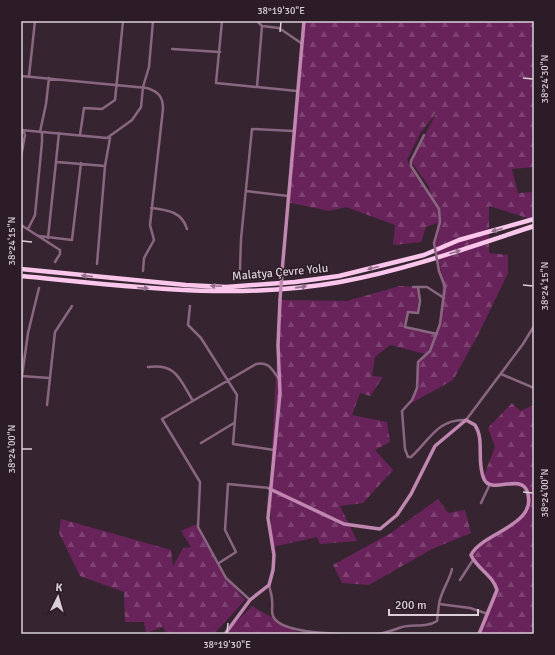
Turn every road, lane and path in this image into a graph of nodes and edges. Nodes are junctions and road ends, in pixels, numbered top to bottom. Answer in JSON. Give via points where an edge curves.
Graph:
{"nodes":[{"id":1,"x":35,"y":21,"type":"edge"},
{"id":2,"x":123,"y":21,"type":"edge"},
{"id":3,"x":153,"y":21,"type":"edge"},
{"id":4,"x":222,"y":21,"type":"edge"},
{"id":5,"x":257,"y":21,"type":"edge"},
{"id":6,"x":304,"y":21,"type":"edge"},
{"id":7,"x":262,"y":26,"type":"junction"},
{"id":8,"x":300,"y":43,"type":"junction"},
{"id":9,"x":172,"y":49,"type":"dead end"},
{"id":10,"x":220,"y":52,"type":"junction"},
{"id":11,"x":21,"y":76,"type":"edge"},
{"id":12,"x":29,"y":76,"type":"junction"},
{"id":13,"x":49,"y":78,"type":"junction"},
{"id":14,"x":216,"y":83,"type":"junction"},
{"id":15,"x":116,"y":84,"type":"junction"},
{"id":16,"x":213,"y":85,"type":"dead end"},
{"id":17,"x":143,"y":87,"type":"junction"},
{"id":18,"x":257,"y":87,"type":"junction"},
{"id":19,"x":297,"y":91,"type":"junction"},
{"id":20,"x":22,"y":130,"type":"edge"},
{"id":21,"x":294,"y":131,"type":"junction"},
{"id":22,"x":41,"y":132,"type":"junction"},
{"id":23,"x":59,"y":133,"type":"junction"},
{"id":24,"x":424,"y":135,"type":"dead end"},
{"id":25,"x":80,"y":136,"type":"junction"},
{"id":26,"x":110,"y":138,"type":"junction"},
{"id":27,"x":21,"y":157,"type":"edge"},
{"id":28,"x":57,"y":162,"type":"junction"},
{"id":29,"x":81,"y":163,"type":"junction"},
{"id":30,"x":105,"y":166,"type":"junction"},
{"id":31,"x":246,"y":191,"type":"junction"},
{"id":32,"x":288,"y":196,"type":"junction"},
{"id":33,"x":151,"y":208,"type":"junction"},
{"id":34,"x":534,"y":219,"type":"edge"},
{"id":35,"x":21,"y":225,"type":"edge"},
{"id":36,"x":534,"y":226,"type":"edge"},
{"id":37,"x":187,"y":229,"type":"dead end"},
{"id":38,"x":28,"y":230,"type":"junction"},
{"id":39,"x":39,"y":236,"type":"junction"},
{"id":40,"x":48,"y":238,"type":"junction"},
{"id":41,"x":55,"y":262,"type":"dead end"},
{"id":42,"x":97,"y":264,"type":"dead end"},
{"id":43,"x":21,"y":269,"type":"edge"},
{"id":44,"x":240,"y":270,"type":"dead end"},
{"id":45,"x":143,"y":271,"type":"dead end"},
{"id":46,"x":21,"y":276,"type":"edge"},
{"id":47,"x":413,"y":287,"type":"dead end"},
{"id":48,"x":418,"y":287,"type":"junction"},
{"id":49,"x":39,"y":288,"type":"dead end"},
{"id":50,"x":444,"y":298,"type":"junction"},
{"id":51,"x":72,"y":306,"type":"dead end"},
{"id":52,"x":190,"y":306,"type":"dead end"},
{"id":53,"x":534,"y":326,"type":"edge"},
{"id":54,"x":437,"y":334,"type":"junction"},
{"id":55,"x":148,"y":367,"type":"dead end"},
{"id":56,"x":501,"y":374,"type":"junction"},
{"id":57,"x":22,"y":376,"type":"edge"},
{"id":58,"x":50,"y":378,"type":"junction"},
{"id":59,"x":228,"y":380,"type":"junction"},
{"id":60,"x":280,"y":381,"type":"junction"},
{"id":61,"x":534,"y":388,"type":"edge"},
{"id":62,"x":193,"y":401,"type":"junction"},
{"id":63,"x":48,"y":405,"type":"dead end"},
{"id":64,"x":466,"y":420,"type":"junction"},
{"id":65,"x":234,"y":423,"type":"junction"},
{"id":66,"x":202,"y":443,"type":"dead end"},
{"id":67,"x":274,"y":450,"type":"junction"},
{"id":68,"x":490,"y":484,"type":"junction"},
{"id":69,"x":270,"y":488,"type":"junction"},
{"id":70,"x":481,"y":503,"type":"dead end"},
{"id":71,"x":473,"y":560,"type":"junction"},
{"id":72,"x":218,"y":563,"type":"junction"},
{"id":73,"x":452,"y":569,"type":"dead end"},
{"id":74,"x":460,"y":580,"type":"dead end"},
{"id":75,"x":268,"y":585,"type":"junction"},
{"id":76,"x":250,"y":600,"type":"junction"},
{"id":77,"x":439,"y":604,"type":"junction"},
{"id":78,"x":488,"y":614,"type":"junction"},
{"id":79,"x":392,"y":633,"type":"edge"},
{"id":80,"x":225,"y":634,"type":"edge"},
{"id":81,"x":341,"y":634,"type":"edge"},
{"id":82,"x":377,"y":634,"type":"edge"},
{"id":83,"x":479,"y":634,"type":"edge"}],
"edges":[{"from":1,"to":12,"type":"street"},
{"from":2,"to":15,"type":"street"},
{"from":3,"to":17,"type":"street","via":[[149,67]]},
{"from":4,"to":10,"type":"street"},
{"from":5,"to":7,"type":"street"},
{"from":6,"to":8,"type":"street"},
{"from":7,"to":8,"type":"street","via":[[279,28]]},
{"from":7,"to":18,"type":"street"},
{"from":8,"to":19,"type":"street"},
{"from":9,"to":10,"type":"street"},
{"from":10,"to":14,"type":"street"},
{"from":11,"to":12,"type":"street"},
{"from":12,"to":13,"type":"street"},
{"from":13,"to":15,"type":"street"},
{"from":13,"to":22,"type":"street"},
{"from":14,"to":16,"type":"street"},
{"from":14,"to":18,"type":"street"},
{"from":15,"to":17,"type":"street"},
{"from":15,"to":25,"type":"street","via":[[115,100],[105,108],[84,108]]},
{"from":17,"to":26,"type":"street","via":[[138,112]]},
{"from":17,"to":33,"type":"street","via":[[154,90],[163,103]]},
{"from":18,"to":19,"type":"street"},
{"from":19,"to":21,"type":"street"},
{"from":20,"to":22,"type":"street"},
{"from":20,"to":27,"type":"street","via":[[25,135]]},
{"from":21,"to":31,"type":"street","via":[[252,129]]},
{"from":21,"to":32,"type":"street"},
{"from":22,"to":23,"type":"street"},
{"from":22,"to":38,"type":"street","via":[[35,212]]},
{"from":23,"to":25,"type":"street"},
{"from":23,"to":28,"type":"street"},
{"from":24,"to":50,"type":"street","bridge":true,"via":[[411,166],[439,209],[440,222],[434,243],[445,287]]},
{"from":25,"to":26,"type":"street"},
{"from":26,"to":30,"type":"street"},
{"from":28,"to":29,"type":"street"},
{"from":28,"to":40,"type":"street"},
{"from":29,"to":30,"type":"street"},
{"from":29,"to":40,"type":"street","via":[[72,240]]},
{"from":30,"to":42,"type":"street"},
{"from":31,"to":32,"type":"street"},
{"from":31,"to":44,"type":"street"},
{"from":32,"to":60,"type":"street","bridge":true,"via":[[278,345]]},
{"from":33,"to":37,"type":"street","via":[[173,212],[185,223]]},
{"from":33,"to":45,"type":"street","via":[[150,226],[154,240],[146,254]]},
{"from":34,"to":43,"type":"highway","name":"Malatya Çevre Yolu","one_way":true,"via":[[459,240],[424,255],[339,276],[295,282],[226,287]]},
{"from":35,"to":38,"type":"street"},
{"from":46,"to":36,"type":"highway","name":"Malatya Çevre Yolu","one_way":true,"via":[[190,291],[295,288],[385,273]]},
{"from":38,"to":39,"type":"street"},
{"from":39,"to":40,"type":"street"},
{"from":39,"to":41,"type":"street","via":[[60,250]]},
{"from":47,"to":48,"type":"street"},
{"from":48,"to":50,"type":"street","via":[[427,287]]},
{"from":48,"to":54,"type":"street","via":[[418,313],[408,312],[405,327]]},
{"from":49,"to":57,"type":"street","via":[[28,333]]},
{"from":50,"to":54,"type":"street"},
{"from":51,"to":58,"type":"street","via":[[56,332]]},
{"from":52,"to":59,"type":"street","via":[[188,325],[201,338]]},
{"from":53,"to":56,"type":"street"},
{"from":54,"to":64,"type":"street","via":[[430,351],[418,362],[417,388],[412,400],[402,411],[406,454],[411,457],[435,429],[442,425]]},
{"from":55,"to":62,"type":"street","via":[[166,367],[172,370]]},
{"from":56,"to":61,"type":"street"},
{"from":56,"to":64,"type":"street"},
{"from":57,"to":58,"type":"street"},
{"from":58,"to":63,"type":"street"},
{"from":59,"to":60,"type":"street","via":[[256,364],[264,363],[269,365]]},
{"from":59,"to":62,"type":"street"},
{"from":59,"to":65,"type":"street","via":[[237,395]]},
{"from":60,"to":67,"type":"street"},
{"from":62,"to":72,"type":"street","via":[[162,419],[200,482],[197,524]]},
{"from":64,"to":68,"type":"street","via":[[478,429],[483,478]]},
{"from":64,"to":69,"type":"street","via":[[435,446],[411,494],[397,515],[380,529],[344,524]]},
{"from":65,"to":66,"type":"street"},
{"from":65,"to":67,"type":"street","via":[[232,442],[235,446]]},
{"from":67,"to":69,"type":"street"},
{"from":68,"to":70,"type":"street"},
{"from":68,"to":71,"type":"street","via":[[520,484],[526,489],[527,507],[522,515],[502,532],[474,549],[471,554]]},
{"from":69,"to":72,"type":"street","via":[[228,484],[225,530],[236,552]]},
{"from":69,"to":75,"type":"street","via":[[268,518],[274,555],[272,579]]},
{"from":71,"to":74,"type":"street"},
{"from":71,"to":78,"type":"street","via":[[495,583],[497,590]]},
{"from":72,"to":76,"type":"street","via":[[226,578]]},
{"from":73,"to":77,"type":"street"},
{"from":75,"to":76,"type":"street"},
{"from":75,"to":81,"type":"street","via":[[275,620],[303,630]]},
{"from":76,"to":80,"type":"street"},
{"from":77,"to":78,"type":"street","via":[[470,608]]},
{"from":77,"to":79,"type":"street","via":[[436,621],[432,624],[402,627]]},
{"from":78,"to":83,"type":"street"},
{"from":79,"to":82,"type":"street"}]}
